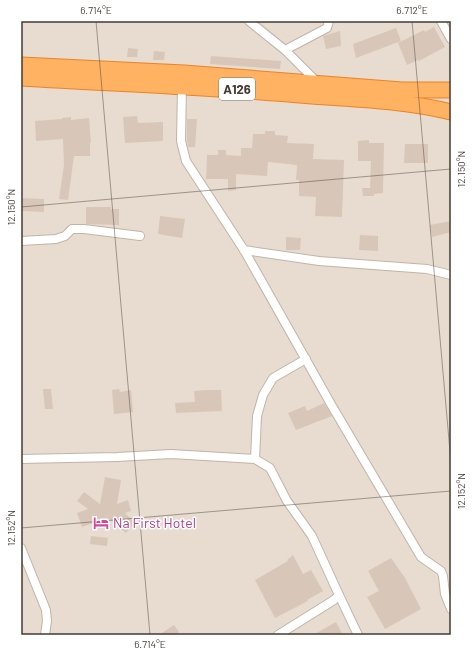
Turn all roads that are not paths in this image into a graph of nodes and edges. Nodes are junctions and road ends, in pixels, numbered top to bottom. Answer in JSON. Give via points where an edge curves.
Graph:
{"nodes":[{"id":1,"x":249,"y":21,"type":"edge"},
{"id":2,"x":329,"y":21,"type":"edge"},
{"id":3,"x":441,"y":21,"type":"edge"},
{"id":4,"x":451,"y":39,"type":"edge"},
{"id":5,"x":285,"y":50,"type":"junction"},
{"id":6,"x":21,"y":65,"type":"edge"},
{"id":7,"x":21,"y":78,"type":"edge"},
{"id":8,"x":319,"y":83,"type":"junction"},
{"id":9,"x":182,"y":86,"type":"junction"},
{"id":10,"x":451,"y":90,"type":"edge"},
{"id":11,"x":451,"y":112,"type":"edge"},
{"id":12,"x":140,"y":236,"type":"dead end"},
{"id":13,"x":21,"y":241,"type":"edge"},
{"id":14,"x":244,"y":250,"type":"junction"},
{"id":15,"x":451,"y":275,"type":"edge"},
{"id":16,"x":306,"y":359,"type":"junction"},
{"id":17,"x":21,"y":459,"type":"edge"},
{"id":18,"x":255,"y":459,"type":"junction"},
{"id":19,"x":21,"y":548,"type":"edge"},
{"id":20,"x":339,"y":595,"type":"junction"},
{"id":21,"x":451,"y":609,"type":"edge"},
{"id":22,"x":45,"y":635,"type":"edge"},
{"id":23,"x":278,"y":635,"type":"edge"},
{"id":24,"x":358,"y":635,"type":"edge"}],
"edges":[{"from":1,"to":5,"type":"street"},
{"from":2,"to":5,"type":"street","via":[[327,28]]},
{"from":3,"to":4,"type":"street"},
{"from":5,"to":8,"type":"street"},
{"from":6,"to":8,"type":"highway","number":"A126"},
{"from":7,"to":9,"type":"highway","number":"A126"},
{"from":8,"to":10,"type":"highway","number":"A126","via":[[402,90]]},
{"from":9,"to":11,"type":"highway","number":"A126","via":[[399,103]]},
{"from":9,"to":14,"type":"street","via":[[181,141],[186,161]]},
{"from":12,"to":13,"type":"street","via":[[84,229],[72,230],[56,239]]},
{"from":14,"to":15,"type":"street","via":[[319,261],[427,269]]},
{"from":14,"to":16,"type":"street"},
{"from":16,"to":18,"type":"street","via":[[273,378],[263,395],[257,416]]},
{"from":16,"to":21,"type":"street","via":[[421,557],[441,571]]},
{"from":17,"to":18,"type":"street","via":[[171,454]]},
{"from":18,"to":20,"type":"street","via":[[270,468],[287,501],[312,536]]},
{"from":19,"to":22,"type":"street","via":[[46,610]]},
{"from":20,"to":23,"type":"street"},
{"from":20,"to":24,"type":"street"}]}
